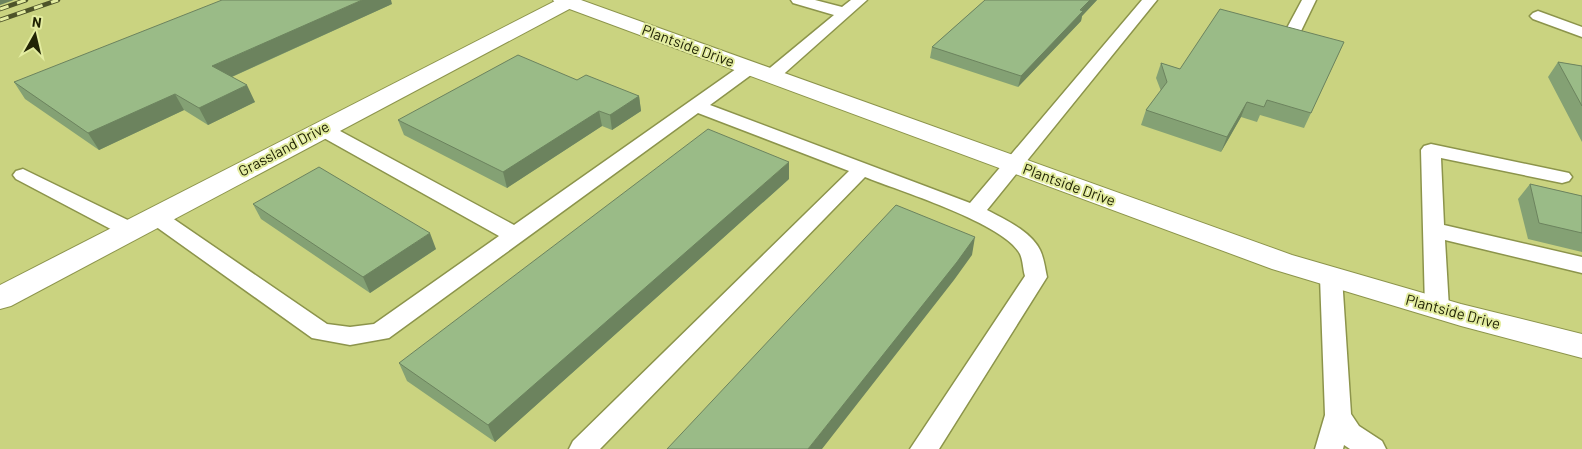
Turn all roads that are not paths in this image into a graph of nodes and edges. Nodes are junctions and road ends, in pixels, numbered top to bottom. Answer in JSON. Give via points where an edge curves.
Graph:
{"nodes":[{"id":1,"x":798,"y":0,"type":"edge"},
{"id":2,"x":860,"y":0,"type":"edge"},
{"id":3,"x":1150,"y":0,"type":"edge"},
{"id":4,"x":1309,"y":0,"type":"edge"},
{"id":5,"x":565,"y":1,"type":"edge"},
{"id":6,"x":845,"y":13,"type":"junction"},
{"id":7,"x":1538,"y":16,"type":"dead end"},
{"id":8,"x":1295,"y":28,"type":"edge"},
{"id":9,"x":1582,"y":32,"type":"edge"},
{"id":10,"x":760,"y":72,"type":"junction"},
{"id":11,"x":697,"y":106,"type":"junction"},
{"id":12,"x":322,"y":129,"type":"junction"},
{"id":13,"x":1014,"y":165,"type":"junction"},
{"id":14,"x":861,"y":170,"type":"junction"},
{"id":15,"x":23,"y":175,"type":"dead end"},
{"id":16,"x":1562,"y":177,"type":"dead end"},
{"id":17,"x":974,"y":212,"type":"junction"},
{"id":18,"x":156,"y":216,"type":"junction"},
{"id":19,"x":130,"y":230,"type":"junction"},
{"id":20,"x":1434,"y":230,"type":"junction"},
{"id":21,"x":515,"y":235,"type":"junction"},
{"id":22,"x":1582,"y":265,"type":"edge"},
{"id":23,"x":1331,"y":277,"type":"junction"},
{"id":24,"x":0,"y":298,"type":"edge"},
{"id":25,"x":1437,"y":308,"type":"junction"},
{"id":26,"x":1582,"y":346,"type":"edge"},
{"id":27,"x":1338,"y":415,"type":"junction"},
{"id":28,"x":584,"y":449,"type":"edge"},
{"id":29,"x":924,"y":449,"type":"edge"},
{"id":30,"x":1329,"y":449,"type":"edge"},
{"id":31,"x":1372,"y":449,"type":"edge"}],
"edges":[{"from":1,"to":6,"type":"lane"},
{"from":2,"to":6,"type":"lane"},
{"from":3,"to":13,"type":"lane"},
{"from":4,"to":8,"type":"lane"},
{"from":5,"to":10,"type":"street","name":"Plantside Drive"},
{"from":5,"to":12,"type":"street","name":"Grassland Drive"},
{"from":6,"to":10,"type":"lane"},
{"from":7,"to":9,"type":"lane"},
{"from":10,"to":11,"type":"lane"},
{"from":10,"to":13,"type":"street","name":"Plantside Drive"},
{"from":11,"to":14,"type":"lane"},
{"from":11,"to":21,"type":"lane"},
{"from":12,"to":18,"type":"street","name":"Grassland Drive"},
{"from":12,"to":21,"type":"lane"},
{"from":13,"to":17,"type":"lane"},
{"from":13,"to":23,"type":"street","name":"Plantside Drive"},
{"from":14,"to":17,"type":"lane"},
{"from":14,"to":28,"type":"lane"},
{"from":15,"to":19,"type":"lane"},
{"from":16,"to":20,"type":"lane","via":[[1431,150]]},
{"from":17,"to":29,"type":"lane","via":[[1010,230],[1030,251],[1036,277]]},
{"from":18,"to":19,"type":"street","name":"Grassland Drive"},
{"from":18,"to":21,"type":"lane","via":[[320,332],[350,336],[380,332]]},
{"from":19,"to":24,"type":"street","name":"Grassland Drive"},
{"from":20,"to":22,"type":"lane"},
{"from":20,"to":25,"type":"lane"},
{"from":23,"to":25,"type":"street","name":"Plantside Drive"},
{"from":23,"to":27,"type":"lane"},
{"from":25,"to":26,"type":"street","name":"Plantside Drive"},
{"from":27,"to":30,"type":"lane"},
{"from":27,"to":31,"type":"lane","via":[[1349,434]]}]}
